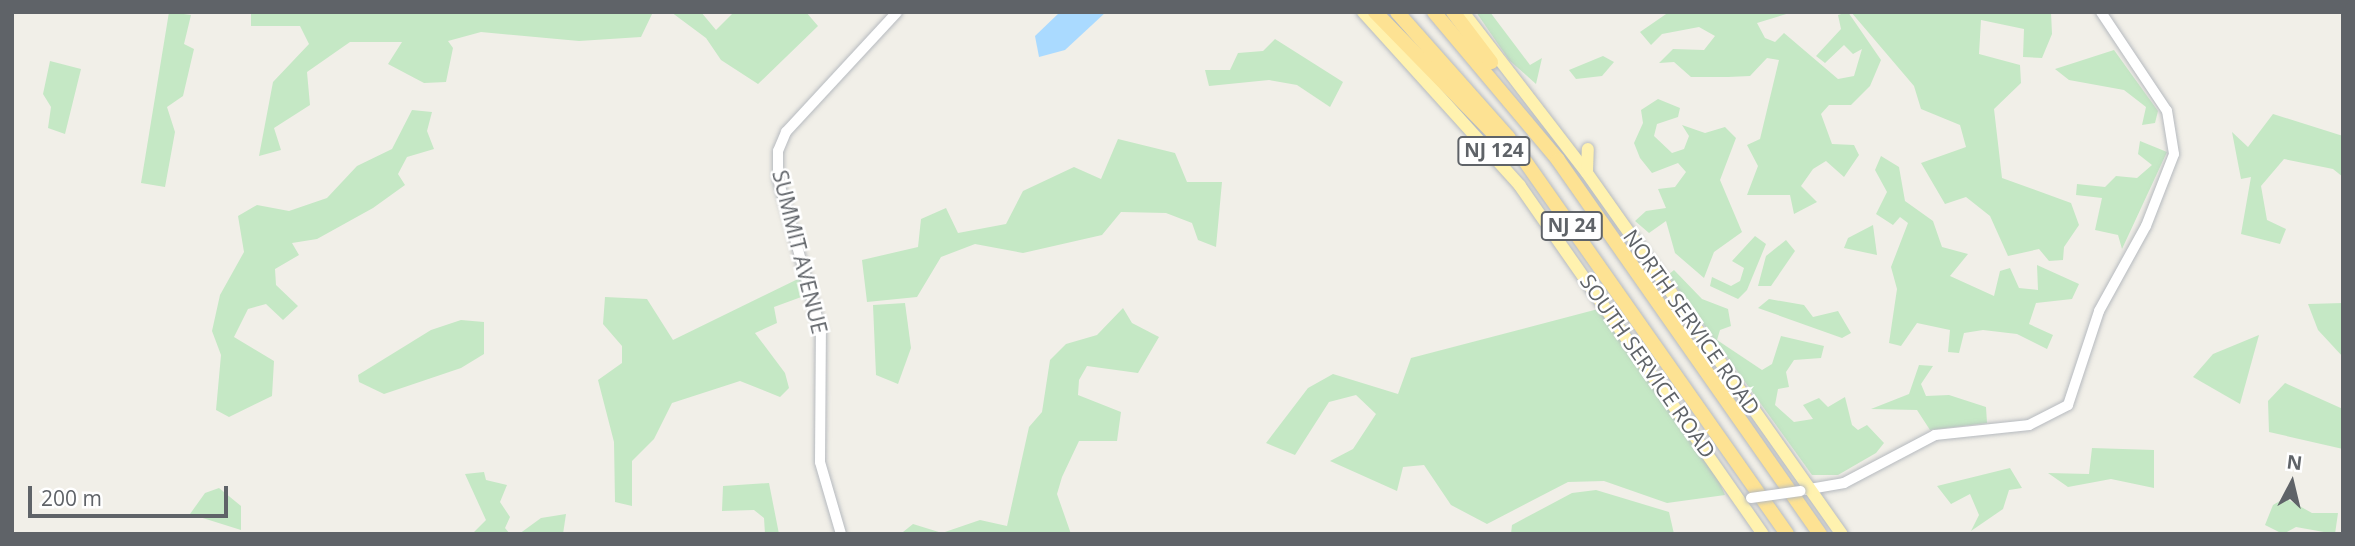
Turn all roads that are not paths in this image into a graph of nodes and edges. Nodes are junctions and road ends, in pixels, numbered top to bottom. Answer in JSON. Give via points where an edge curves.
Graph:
{"nodes":[{"id":1,"x":897,"y":12,"type":"edge"},
{"id":2,"x":1363,"y":12,"type":"edge"},
{"id":3,"x":1375,"y":12,"type":"edge"},
{"id":4,"x":1397,"y":12,"type":"edge"},
{"id":5,"x":1434,"y":12,"type":"edge"},
{"id":6,"x":1453,"y":12,"type":"edge"},
{"id":7,"x":1463,"y":12,"type":"edge"},
{"id":8,"x":2101,"y":12,"type":"edge"},
{"id":9,"x":1515,"y":103,"type":"junction"},
{"id":10,"x":1588,"y":149,"type":"dead end"},
{"id":11,"x":1587,"y":173,"type":"junction"},
{"id":12,"x":1564,"y":215,"type":"junction"},
{"id":13,"x":1807,"y":490,"type":"junction"},
{"id":14,"x":1746,"y":498,"type":"junction"},
{"id":15,"x":841,"y":534,"type":"edge"},
{"id":16,"x":1763,"y":534,"type":"edge"},
{"id":17,"x":1787,"y":534,"type":"edge"},
{"id":18,"x":1820,"y":534,"type":"edge"},
{"id":19,"x":1842,"y":534,"type":"edge"}],
"edges":[{"from":1,"to":15,"type":"street","name":"SUMMIT AVENUE","via":[[786,132],[778,151],[778,179],[821,331],[818,445]]},
{"from":2,"to":14,"type":"main road","name":"SOUTH SERVICE ROAD","number":"NJ 124","via":[[1491,147]]},
{"from":3,"to":12,"type":"highway"},
{"from":4,"to":12,"type":"highway","number":"NJ 24","via":[[1483,105]]},
{"from":5,"to":9,"type":"highway","number":"NJ 24"},
{"from":6,"to":9,"type":"highway"},
{"from":7,"to":11,"type":"main road","name":"NORTH SERVICE ROAD","number":"NJ 124"},
{"from":8,"to":13,"type":"street","via":[[2167,111],[2174,154],[2150,218],[2099,311],[2068,405],[2048,420],[1935,435],[1852,480]]},
{"from":9,"to":18,"type":"highway","number":"NJ 24"},
{"from":10,"to":11,"type":"main road"},
{"from":11,"to":13,"type":"main road","name":"NORTH SERVICE ROAD","number":"NJ 124"},
{"from":12,"to":17,"type":"highway","number":"NJ 24"},
{"from":13,"to":14,"type":"street","bridge":true},
{"from":13,"to":19,"type":"main road","name":"NORTH SERVICE ROAD","number":"NJ 124"},
{"from":14,"to":16,"type":"main road","name":"SOUTH SERVICE ROAD","number":"NJ 124"}]}
